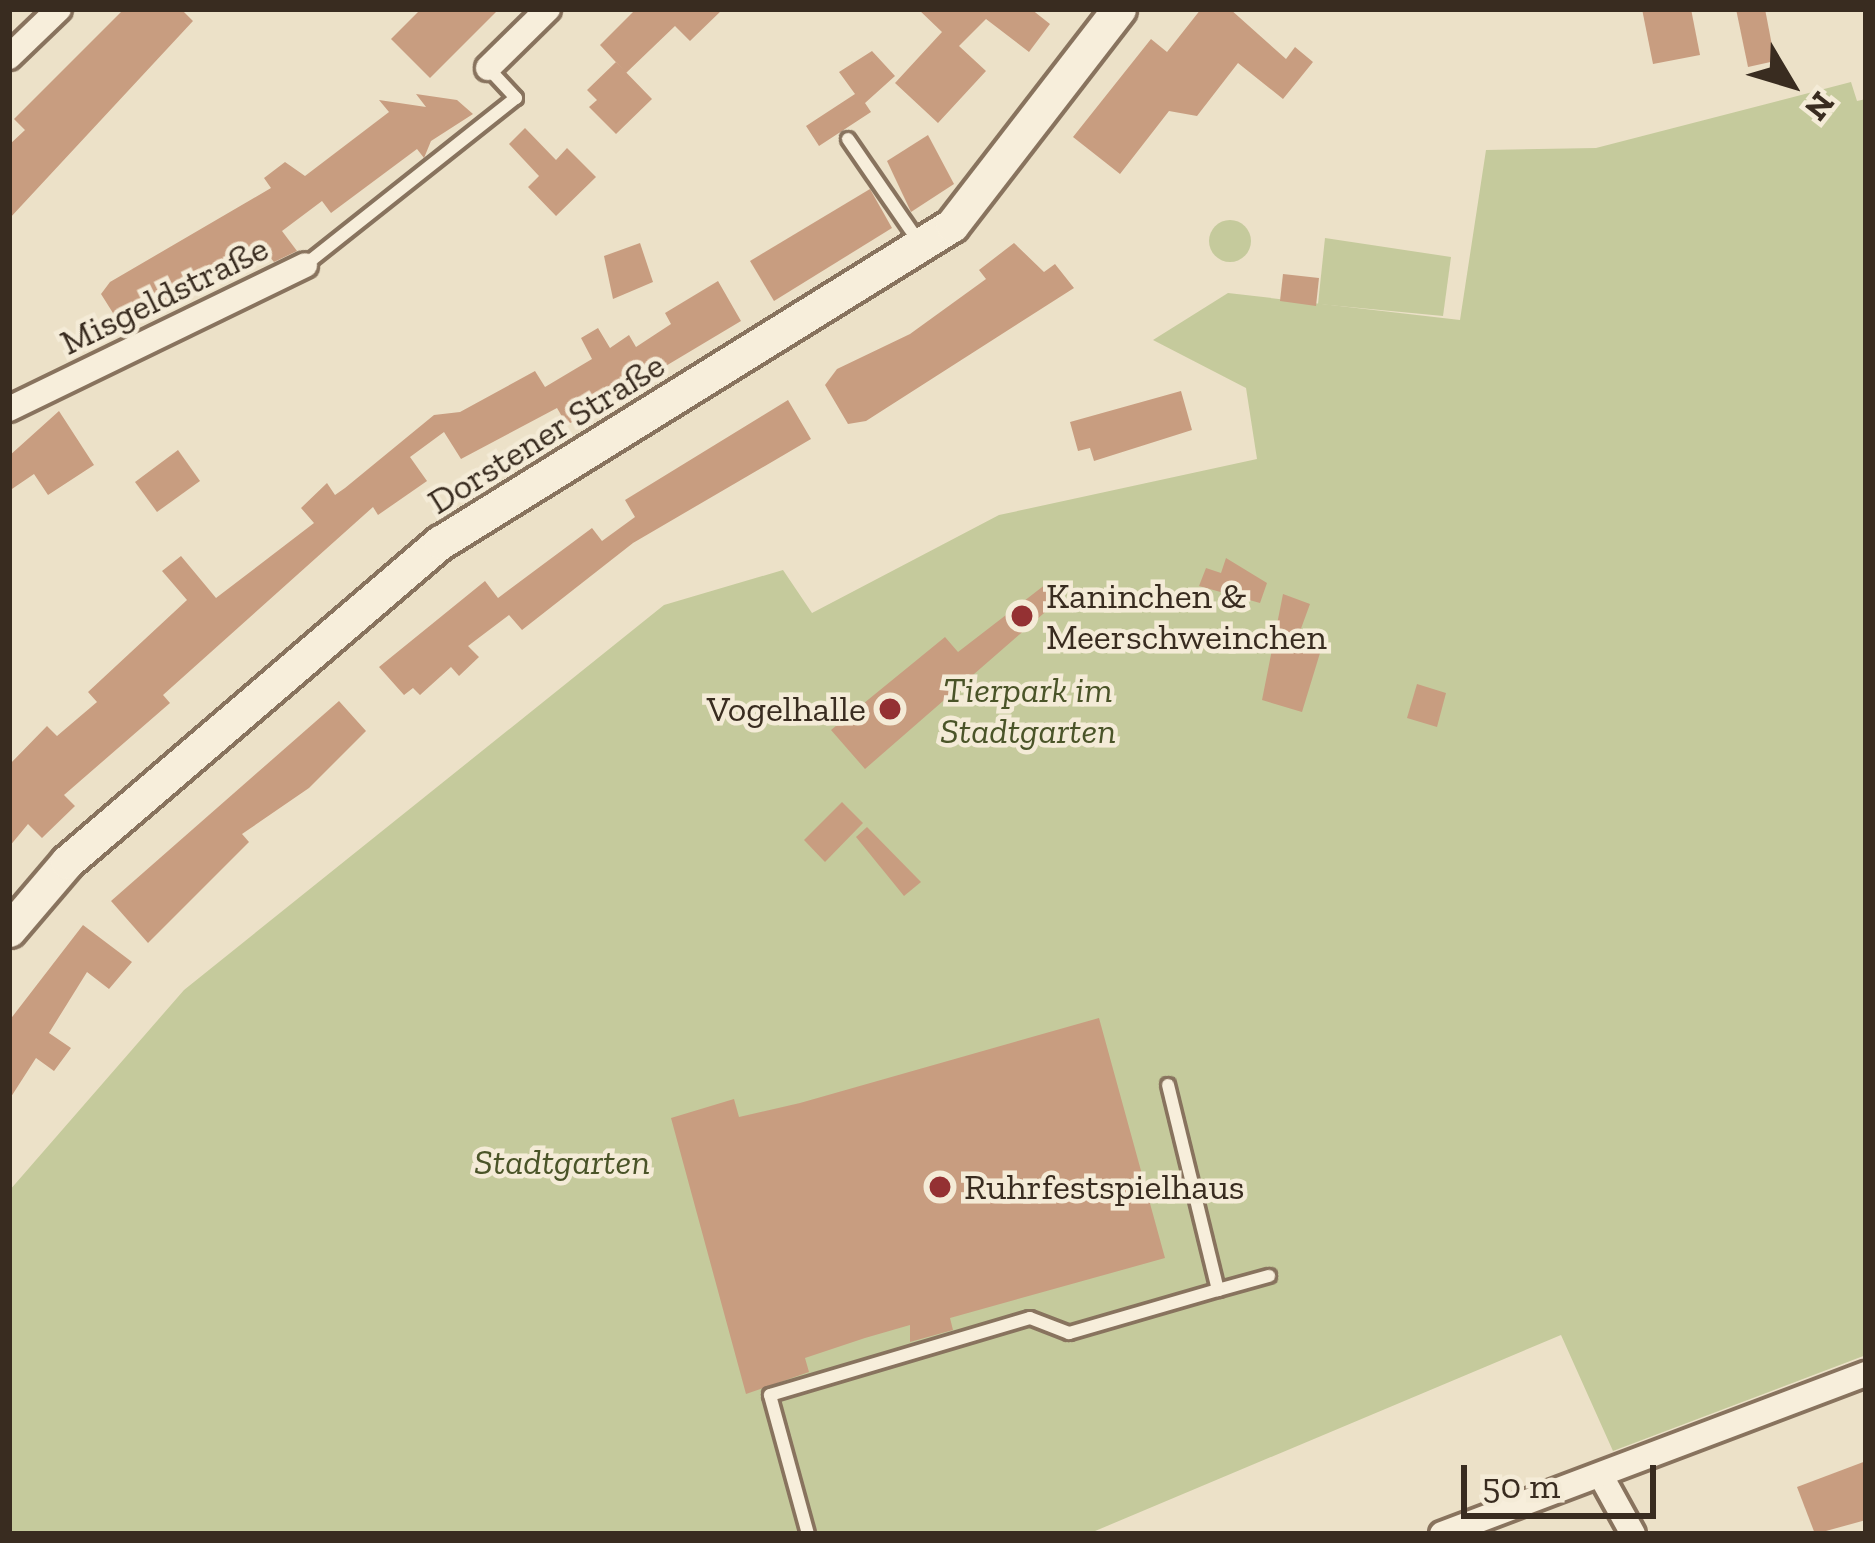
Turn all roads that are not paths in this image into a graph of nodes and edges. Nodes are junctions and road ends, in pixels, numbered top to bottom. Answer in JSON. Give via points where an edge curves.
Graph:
{"nodes":[{"id":1,"x":59,"y":9,"type":"edge"},
{"id":2,"x":548,"y":9,"type":"edge"},
{"id":3,"x":1119,"y":9,"type":"edge"},
{"id":4,"x":9,"y":57,"type":"edge"},
{"id":5,"x":488,"y":68,"type":"joint"},
{"id":6,"x":848,"y":140,"type":"dead end"},
{"id":7,"x":922,"y":249,"type":"junction"},
{"id":8,"x":305,"y":265,"type":"joint"},
{"id":9,"x":9,"y":409,"type":"edge"},
{"id":10,"x":9,"y":930,"type":"edge"},
{"id":11,"x":1168,"y":1085,"type":"dead end"},
{"id":12,"x":1269,"y":1276,"type":"dead end"},
{"id":13,"x":1218,"y":1290,"type":"junction"},
{"id":14,"x":1866,"y":1374,"type":"edge"},
{"id":15,"x":1600,"y":1476,"type":"junction"},
{"id":16,"x":808,"y":1534,"type":"edge"},
{"id":17,"x":1442,"y":1534,"type":"edge"},
{"id":18,"x":1633,"y":1534,"type":"edge"}],
"edges":[{"from":1,"to":4,"type":"street"},
{"from":2,"to":5,"type":"street"},
{"from":3,"to":7,"type":"main road","name":"Dorstener Straße","via":[[1008,163]]},
{"from":5,"to":8,"type":"lane","name":"Misgeldstraße","via":[[516,98]]},
{"from":6,"to":7,"type":"lane"},
{"from":7,"to":10,"type":"main road","name":"Dorstener Straße","via":[[441,542],[67,862]]},
{"from":8,"to":9,"type":"street","name":"Misgeldstraße"},
{"from":11,"to":13,"type":"lane"},
{"from":12,"to":13,"type":"lane"},
{"from":13,"to":16,"type":"lane","via":[[1069,1333],[1030,1318],[773,1401]]},
{"from":14,"to":15,"type":"street"},
{"from":15,"to":17,"type":"street"},
{"from":15,"to":18,"type":"street"}]}
